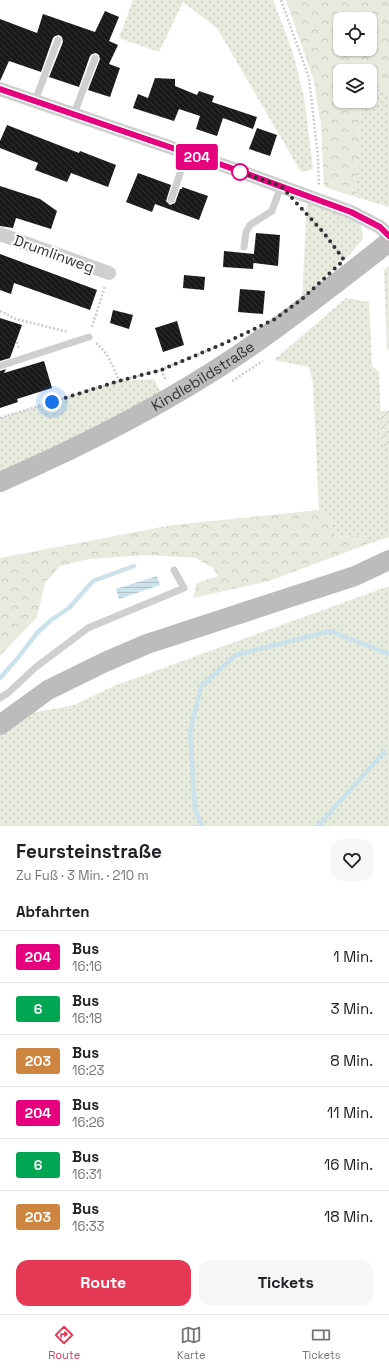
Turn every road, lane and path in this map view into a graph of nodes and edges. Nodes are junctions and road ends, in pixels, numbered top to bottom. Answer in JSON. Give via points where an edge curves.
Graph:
{"nodes":[{"id":1,"x":281,"y":0,"type":"edge"},
{"id":2,"x":58,"y":40,"type":"dead end"},
{"id":3,"x":95,"y":58,"type":"dead end"},
{"id":4,"x":0,"y":89,"type":"edge"},
{"id":5,"x":35,"y":101,"type":"junction"},
{"id":6,"x":74,"y":114,"type":"junction"},
{"id":7,"x":187,"y":153,"type":"junction"},
{"id":8,"x":281,"y":186,"type":"junction"},
{"id":9,"x":171,"y":200,"type":"dead end"},
{"id":10,"x":320,"y":200,"type":"junction"},
{"id":11,"x":299,"y":206,"type":"dead end"},
{"id":12,"x":0,"y":234,"type":"edge"},
{"id":13,"x":389,"y":236,"type":"edge"},
{"id":14,"x":389,"y":242,"type":"edge"},
{"id":15,"x":244,"y":247,"type":"dead end"},
{"id":16,"x":344,"y":260,"type":"dead end"},
{"id":17,"x":109,"y":273,"type":"joint"},
{"id":18,"x":0,"y":311,"type":"edge"},
{"id":19,"x":89,"y":337,"type":"junction"},
{"id":20,"x":225,"y":343,"type":"dead end"},
{"id":21,"x":0,"y":366,"type":"edge"},
{"id":22,"x":119,"y":381,"type":"junction"},
{"id":23,"x":0,"y":418,"type":"edge"},
{"id":24,"x":0,"y":482,"type":"edge"},
{"id":25,"x":389,"y":560,"type":"edge"},
{"id":26,"x":174,"y":570,"type":"dead end"},
{"id":27,"x":0,"y":698,"type":"edge"},
{"id":28,"x":0,"y":725,"type":"edge"}],
"edges":[{"from":1,"to":10,"type":"path","via":[[309,78]]},
{"from":2,"to":5,"type":"lane"},
{"from":3,"to":6,"type":"lane"},
{"from":4,"to":5,"type":"street"},
{"from":5,"to":6,"type":"street"},
{"from":6,"to":7,"type":"street"},
{"from":7,"to":8,"type":"street"},
{"from":7,"to":9,"type":"lane"},
{"from":8,"to":10,"type":"street"},
{"from":8,"to":15,"type":"lane","via":[[272,211],[250,225],[246,232]]},
{"from":10,"to":13,"type":"street","via":[[363,218],[380,227]]},
{"from":11,"to":16,"type":"path"},
{"from":12,"to":17,"type":"street","name":"Drumlinweg"},
{"from":14,"to":24,"type":"main road","name":"Kindlebildstraße","via":[[291,318],[172,396],[82,445]]},
{"from":17,"to":19,"type":"path"},
{"from":18,"to":19,"type":"path","via":[[16,319]]},
{"from":19,"to":21,"type":"lane"},
{"from":19,"to":22,"type":"path","via":[[102,348],[112,362]]},
{"from":20,"to":22,"type":"path","via":[[161,370]]},
{"from":22,"to":23,"type":"path"},
{"from":25,"to":28,"type":"main road","via":[[355,576],[147,644],[48,690]]},
{"from":26,"to":27,"type":"lane","via":[[184,588],[88,628]]}]}
